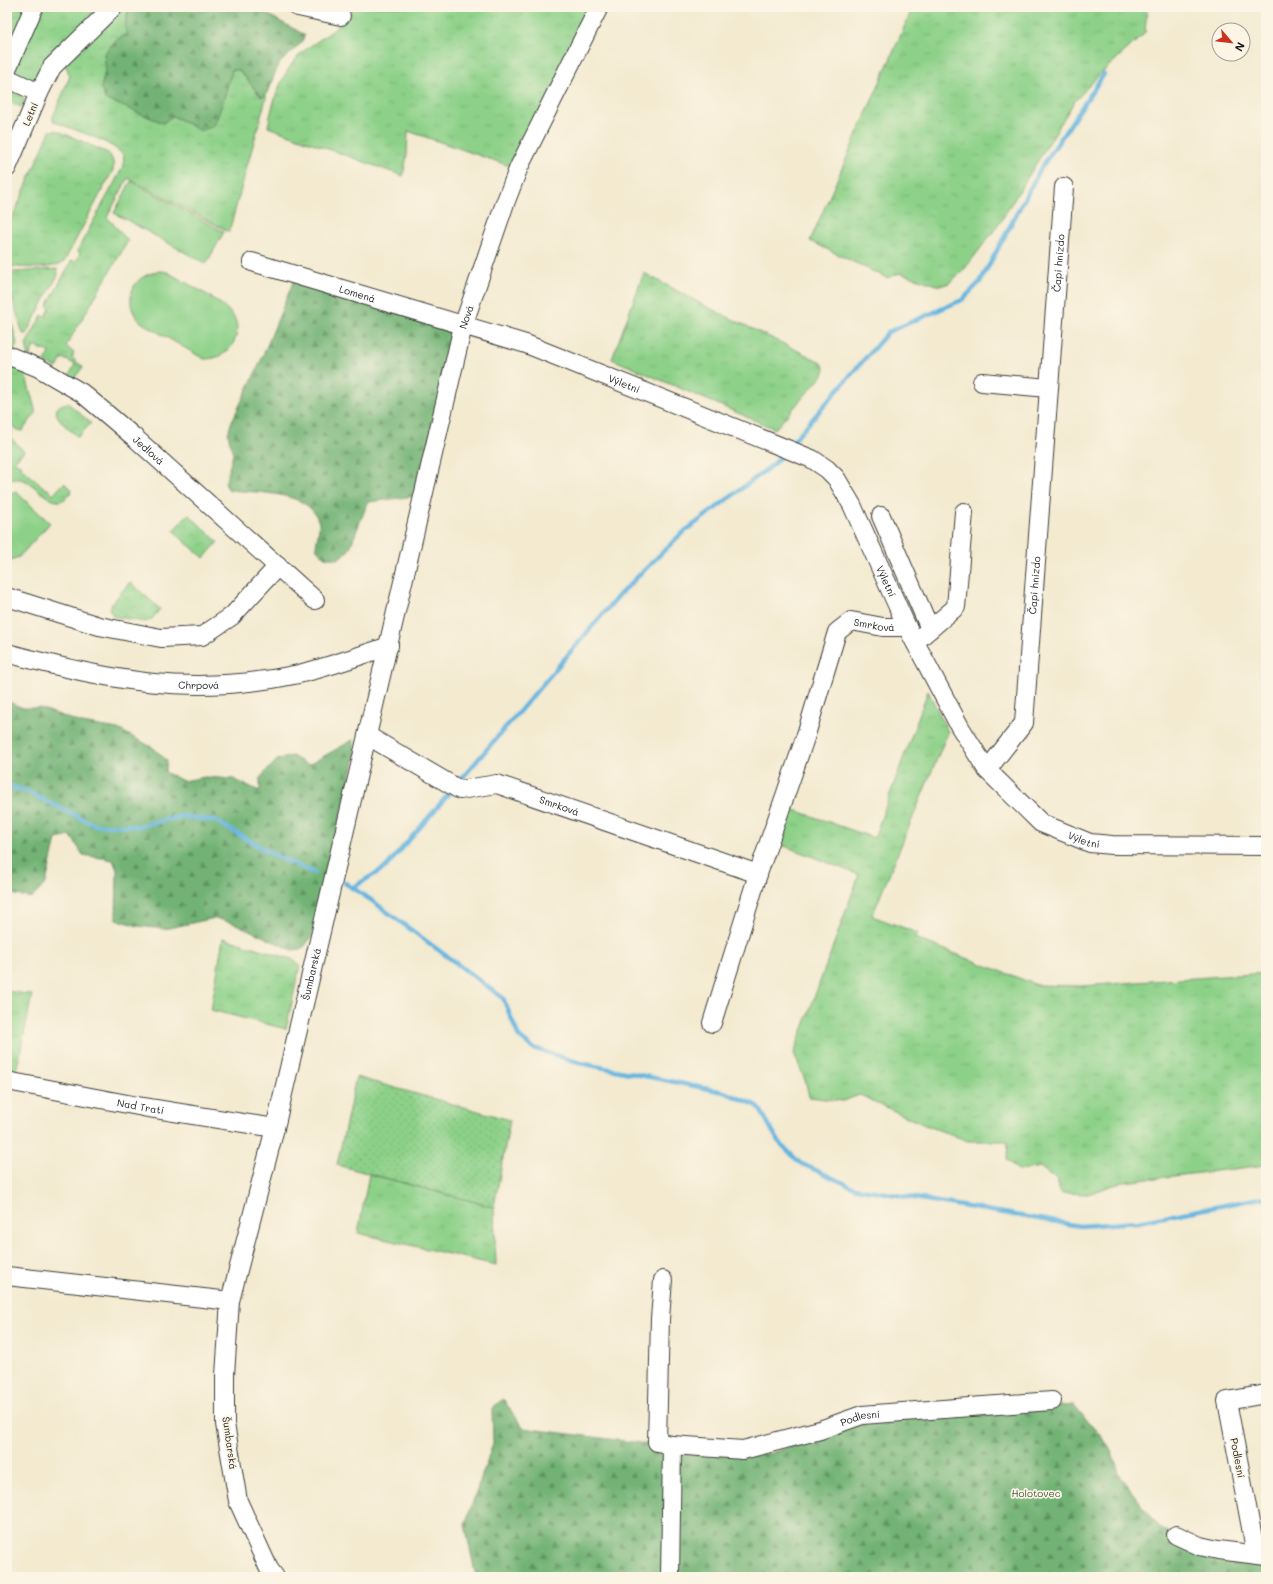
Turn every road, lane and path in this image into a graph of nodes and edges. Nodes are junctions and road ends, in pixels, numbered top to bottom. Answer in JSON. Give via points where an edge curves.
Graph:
{"nodes":[{"id":1,"x":34,"y":7,"type":"edge"},
{"id":2,"x":113,"y":7,"type":"edge"},
{"id":3,"x":298,"y":7,"type":"edge"},
{"id":4,"x":599,"y":7,"type":"edge"},
{"id":5,"x":341,"y":16,"type":"dead end"},
{"id":6,"x":7,"y":69,"type":"edge"},
{"id":7,"x":7,"y":78,"type":"edge"},
{"id":8,"x":40,"y":93,"type":"junction"},
{"id":9,"x":7,"y":168,"type":"edge"},
{"id":10,"x":1064,"y":187,"type":"dead end"},
{"id":11,"x":252,"y":262,"type":"dead end"},
{"id":12,"x":464,"y":326,"type":"junction"},
{"id":13,"x":7,"y":355,"type":"edge"},
{"id":14,"x":982,"y":382,"type":"dead end"},
{"id":15,"x":1048,"y":388,"type":"junction"},
{"id":16,"x":964,"y":512,"type":"dead end"},
{"id":17,"x":881,"y":516,"type":"dead end"},
{"id":18,"x":278,"y":566,"type":"junction"},
{"id":19,"x":7,"y":597,"type":"edge"},
{"id":20,"x":315,"y":600,"type":"dead end"},
{"id":21,"x":930,"y":629,"type":"junction"},
{"id":22,"x":911,"y":634,"type":"junction"},
{"id":23,"x":388,"y":646,"type":"junction"},
{"id":24,"x":7,"y":653,"type":"edge"},
{"id":25,"x":368,"y":736,"type":"junction"},
{"id":26,"x":987,"y":770,"type":"junction"},
{"id":27,"x":1266,"y":846,"type":"edge"},
{"id":28,"x":758,"y":874,"type":"junction"},
{"id":29,"x":712,"y":1024,"type":"dead end"},
{"id":30,"x":7,"y":1081,"type":"edge"},
{"id":31,"x":275,"y":1128,"type":"junction"},
{"id":32,"x":7,"y":1276,"type":"edge"},
{"id":33,"x":663,"y":1280,"type":"dead end"},
{"id":34,"x":230,"y":1301,"type":"junction"},
{"id":35,"x":1266,"y":1394,"type":"edge"},
{"id":36,"x":1052,"y":1401,"type":"dead end"},
{"id":37,"x":672,"y":1445,"type":"junction"},
{"id":38,"x":1176,"y":1535,"type":"dead end"},
{"id":39,"x":1261,"y":1555,"type":"edge"},
{"id":40,"x":275,"y":1577,"type":"edge"},
{"id":41,"x":670,"y":1577,"type":"edge"}],
"edges":[{"from":1,"to":6,"type":"street"},
{"from":2,"to":8,"type":"street","via":[[52,67]]},
{"from":3,"to":5,"type":"street"},
{"from":4,"to":12,"type":"street","name":"Nová","via":[[520,167]]},
{"from":7,"to":8,"type":"street","name":"Letní"},
{"from":8,"to":9,"type":"street","name":"Letní"},
{"from":10,"to":15,"type":"street","name":"Čapí hnízdo"},
{"from":11,"to":12,"type":"street","name":"Lomená"},
{"from":12,"to":22,"type":"street","name":"Výletní","via":[[533,347],[812,459],[827,469],[836,478],[852,505]]},
{"from":12,"to":23,"type":"street","name":"Nová"},
{"from":13,"to":18,"type":"street","name":"Jedlová","via":[[39,368],[82,392]]},
{"from":14,"to":15,"type":"street"},
{"from":15,"to":26,"type":"street","name":"Čapí hnízdo","via":[[1024,723]]},
{"from":16,"to":21,"type":"street","via":[[956,607]]},
{"from":17,"to":21,"type":"street"},
{"from":18,"to":19,"type":"street","via":[[232,616],[202,636],[161,638],[100,626]]},
{"from":18,"to":20,"type":"street","name":"Jedlová"},
{"from":21,"to":22,"type":"street"},
{"from":22,"to":26,"type":"street","name":"Výletní","via":[[960,727]]},
{"from":22,"to":28,"type":"street","name":"Smrková","via":[[851,621],[837,632],[805,738]]},
{"from":23,"to":24,"type":"street","name":"Chrpová","via":[[301,674],[256,682],[187,686],[136,682],[65,669]]},
{"from":23,"to":25,"type":"street","name":"Šumbarská"},
{"from":25,"to":28,"type":"street","name":"Smrková","via":[[460,790],[496,784]]},
{"from":25,"to":31,"type":"street","name":"Šumbarská"},
{"from":26,"to":27,"type":"street","name":"Výletní","via":[[1041,822],[1090,842],[1112,845]]},
{"from":28,"to":29,"type":"street","name":"Smrková"},
{"from":30,"to":31,"type":"street","name":"Nad Tratí","via":[[143,1107]]},
{"from":31,"to":34,"type":"street","name":"Šumbarská"},
{"from":32,"to":34,"type":"street"},
{"from":33,"to":37,"type":"street","name":"Podlesní","via":[[657,1442]]},
{"from":34,"to":40,"type":"street","name":"Šumbarská","via":[[225,1375],[227,1431],[238,1501]]},
{"from":35,"to":39,"type":"street","name":"Podlesní","via":[[1227,1402]]},
{"from":36,"to":37,"type":"street","name":"Podlesní","via":[[862,1415],[820,1430],[743,1450]]},
{"from":37,"to":41,"type":"street"},
{"from":38,"to":39,"type":"street","name":"Podlesní","via":[[1212,1549]]}]}
